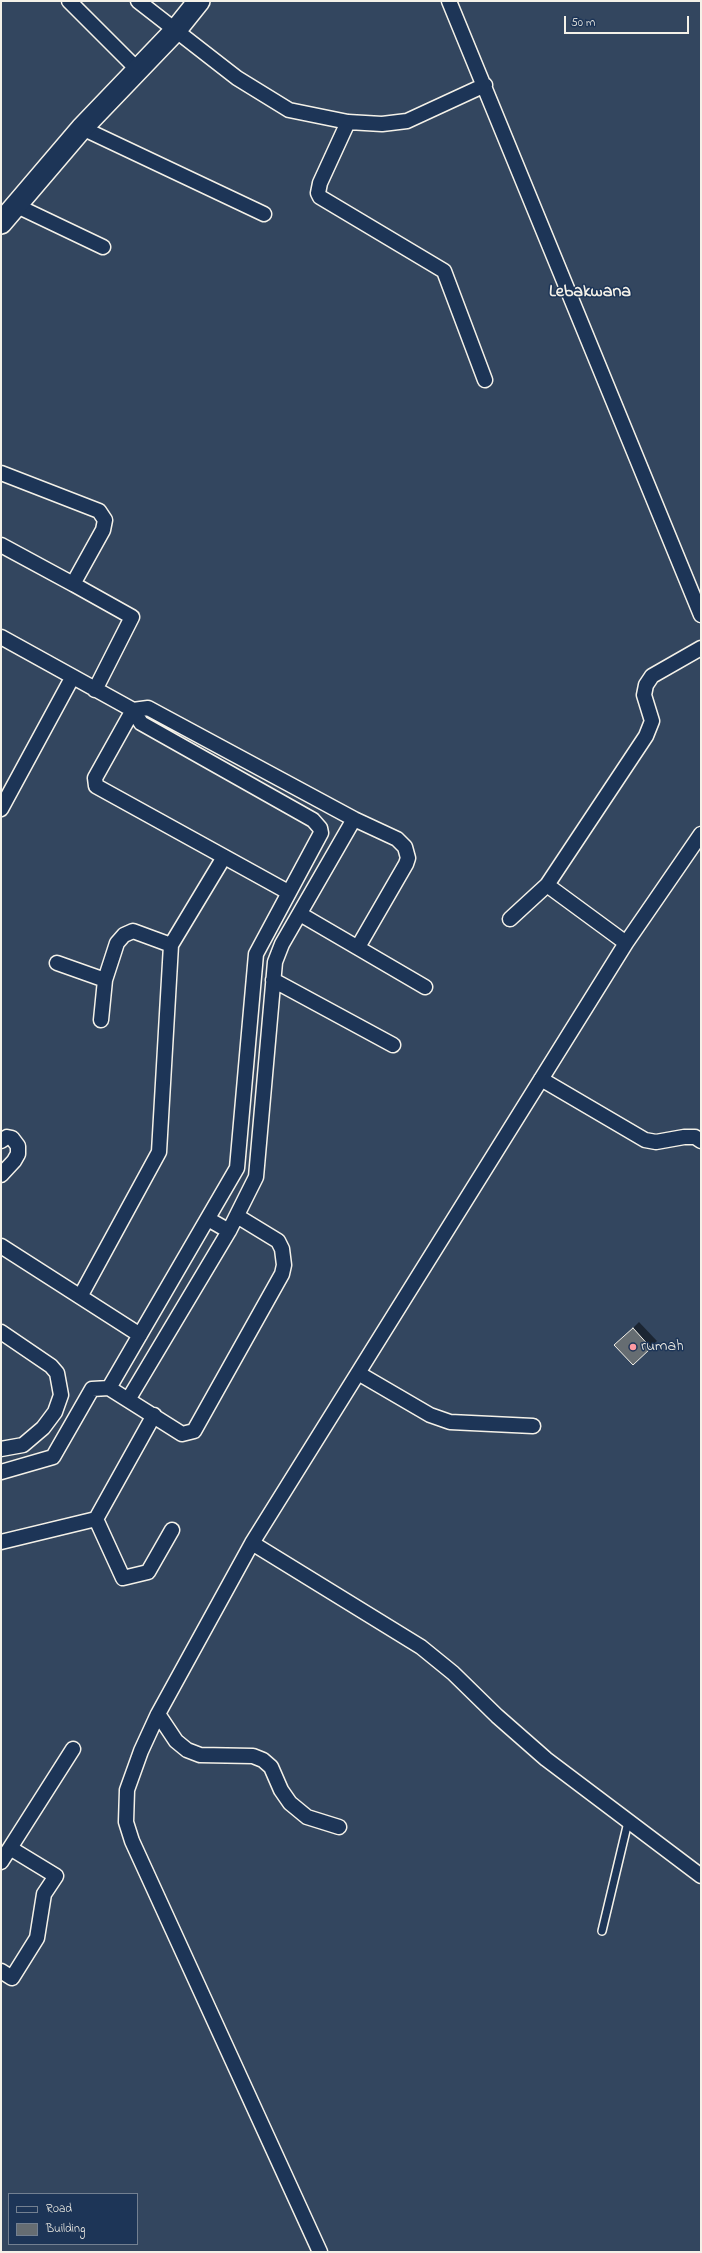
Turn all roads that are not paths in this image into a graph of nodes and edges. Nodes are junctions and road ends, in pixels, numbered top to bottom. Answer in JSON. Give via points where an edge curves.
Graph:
{"nodes":[{"id":1,"x":69,"y":1,"type":"edge"},
{"id":2,"x":138,"y":1,"type":"edge"},
{"id":3,"x":199,"y":1,"type":"edge"},
{"id":4,"x":449,"y":1,"type":"edge"},
{"id":5,"x":175,"y":31,"type":"junction"},
{"id":6,"x":138,"y":70,"type":"junction"},
{"id":7,"x":485,"y":85,"type":"junction"},
{"id":8,"x":348,"y":122,"type":"junction"},
{"id":9,"x":82,"y":128,"type":"junction"},
{"id":10,"x":17,"y":206,"type":"junction"},
{"id":11,"x":264,"y":214,"type":"dead end"},
{"id":12,"x":1,"y":223,"type":"edge"},
{"id":13,"x":103,"y":247,"type":"dead end"},
{"id":14,"x":485,"y":380,"type":"dead end"},
{"id":15,"x":1,"y":473,"type":"edge"},
{"id":16,"x":1,"y":545,"type":"edge"},
{"id":17,"x":72,"y":584,"type":"junction"},
{"id":18,"x":701,"y":615,"type":"edge"},
{"id":19,"x":2,"y":641,"type":"edge"},
{"id":20,"x":701,"y":648,"type":"edge"},
{"id":21,"x":72,"y":678,"type":"junction"},
{"id":22,"x":95,"y":690,"type":"junction"},
{"id":23,"x":133,"y":710,"type":"junction"},
{"id":24,"x":1,"y":809,"type":"edge"},
{"id":25,"x":354,"y":819,"type":"junction"},
{"id":26,"x":701,"y":834,"type":"edge"},
{"id":27,"x":224,"y":857,"type":"junction"},
{"id":28,"x":547,"y":885,"type":"junction"},
{"id":29,"x":288,"y":892,"type":"junction"},
{"id":30,"x":300,"y":914,"type":"junction"},
{"id":31,"x":510,"y":919,"type":"dead end"},
{"id":32,"x":266,"y":934,"type":"junction"},
{"id":33,"x":626,"y":943,"type":"junction"},
{"id":34,"x":282,"y":944,"type":"junction"},
{"id":35,"x":171,"y":945,"type":"junction"},
{"id":36,"x":358,"y":947,"type":"junction"},
{"id":37,"x":57,"y":963,"type":"dead end"},
{"id":38,"x":106,"y":980,"type":"junction"},
{"id":39,"x":273,"y":980,"type":"junction"},
{"id":40,"x":425,"y":987,"type":"dead end"},
{"id":41,"x":101,"y":1020,"type":"dead end"},
{"id":42,"x":393,"y":1045,"type":"dead end"},
{"id":43,"x":541,"y":1079,"type":"junction"},
{"id":44,"x":1,"y":1141,"type":"edge"},
{"id":45,"x":701,"y":1141,"type":"edge"},
{"id":46,"x":1,"y":1175,"type":"edge"},
{"id":47,"x":237,"y":1216,"type":"junction"},
{"id":48,"x":208,"y":1219,"type":"junction"},
{"id":49,"x":229,"y":1232,"type":"junction"},
{"id":50,"x":1,"y":1246,"type":"edge"},
{"id":51,"x":81,"y":1295,"type":"junction"},
{"id":52,"x":1,"y":1332,"type":"edge"},
{"id":53,"x":140,"y":1335,"type":"junction"},
{"id":54,"x":358,"y":1373,"type":"junction"},
{"id":55,"x":109,"y":1388,"type":"junction"},
{"id":56,"x":128,"y":1400,"type":"junction"},
{"id":57,"x":154,"y":1415,"type":"junction"},
{"id":58,"x":533,"y":1426,"type":"dead end"},
{"id":59,"x":1,"y":1450,"type":"edge"},
{"id":60,"x":1,"y":1472,"type":"edge"},
{"id":61,"x":96,"y":1519,"type":"junction"},
{"id":62,"x":172,"y":1530,"type":"dead end"},
{"id":63,"x":1,"y":1542,"type":"edge"},
{"id":64,"x":252,"y":1543,"type":"junction"},
{"id":65,"x":158,"y":1714,"type":"junction"},
{"id":66,"x":73,"y":1749,"type":"dead end"},
{"id":67,"x":628,"y":1822,"type":"junction"},
{"id":68,"x":339,"y":1827,"type":"dead end"},
{"id":69,"x":10,"y":1848,"type":"junction"},
{"id":70,"x":1,"y":1862,"type":"edge"},
{"id":71,"x":701,"y":1876,"type":"edge"},
{"id":72,"x":602,"y":1931,"type":"dead end"},
{"id":73,"x":1,"y":1971,"type":"edge"},
{"id":74,"x":320,"y":2252,"type":"edge"}],
"edges":[{"from":1,"to":6,"type":"street"},
{"from":2,"to":5,"type":"street"},
{"from":3,"to":5,"type":"street"},
{"from":4,"to":7,"type":"street"},
{"from":5,"to":6,"type":"street"},
{"from":5,"to":8,"type":"street","via":[[237,78],[289,110]]},
{"from":6,"to":9,"type":"street"},
{"from":7,"to":8,"type":"street","via":[[407,120],[382,124]]},
{"from":7,"to":18,"type":"street"},
{"from":8,"to":14,"type":"street","via":[[320,183],[320,197],[444,271]]},
{"from":9,"to":10,"type":"street"},
{"from":9,"to":11,"type":"street"},
{"from":10,"to":12,"type":"street"},
{"from":10,"to":13,"type":"street"},
{"from":15,"to":17,"type":"street","via":[[99,511],[102,515],[105,520],[103,530]]},
{"from":16,"to":17,"type":"street"},
{"from":17,"to":22,"type":"street","via":[[132,617]]},
{"from":19,"to":21,"type":"street"},
{"from":20,"to":28,"type":"street","via":[[652,676],[646,685],[644,695],[652,721],[646,736]]},
{"from":21,"to":22,"type":"street"},
{"from":21,"to":24,"type":"street"},
{"from":22,"to":23,"type":"street"},
{"from":23,"to":25,"type":"street","via":[[148,708]]},
{"from":23,"to":27,"type":"street","via":[[95,778],[96,786]]},
{"from":23,"to":29,"type":"street","via":[[140,723],[318,824],[320,838]]},
{"from":25,"to":30,"type":"street"},
{"from":25,"to":36,"type":"street","via":[[397,839],[405,847],[408,858]]},
{"from":26,"to":33,"type":"street"},
{"from":27,"to":29,"type":"street"},
{"from":27,"to":35,"type":"street"},
{"from":28,"to":31,"type":"street"},
{"from":28,"to":33,"type":"street"},
{"from":29,"to":32,"type":"street"},
{"from":30,"to":34,"type":"street"},
{"from":30,"to":36,"type":"street"},
{"from":32,"to":34,"type":"street"},
{"from":32,"to":48,"type":"street","via":[[256,954],[237,1168]]},
{"from":33,"to":43,"type":"street"},
{"from":34,"to":39,"type":"street","via":[[275,962]]},
{"from":35,"to":38,"type":"street","via":[[133,931],[124,935],[117,943]]},
{"from":35,"to":51,"type":"street","via":[[159,1152]]},
{"from":36,"to":40,"type":"street"},
{"from":37,"to":38,"type":"street"},
{"from":38,"to":41,"type":"street"},
{"from":39,"to":42,"type":"street"},
{"from":39,"to":47,"type":"street","via":[[256,1178]]},
{"from":43,"to":45,"type":"street","via":[[645,1140],[656,1142],[695,1137]]},
{"from":43,"to":54,"type":"street"},
{"from":44,"to":46,"type":"street","via":[[7,1137],[12,1138],[18,1146],[18,1154],[14,1161]]},
{"from":47,"to":49,"type":"street"},
{"from":47,"to":57,"type":"street","via":[[278,1241],[284,1258],[282,1274],[194,1431],[182,1434]]},
{"from":48,"to":49,"type":"street"},
{"from":48,"to":53,"type":"street"},
{"from":49,"to":56,"type":"street"},
{"from":50,"to":51,"type":"street"},
{"from":51,"to":53,"type":"street"},
{"from":52,"to":59,"type":"street","via":[[51,1366],[57,1373],[61,1395],[55,1412],[43,1428],[23,1445]]},
{"from":53,"to":55,"type":"street"},
{"from":54,"to":58,"type":"street","via":[[430,1415],[450,1422]]},
{"from":54,"to":64,"type":"street"},
{"from":55,"to":56,"type":"street"},
{"from":55,"to":60,"type":"street","via":[[92,1389],[53,1457]]},
{"from":56,"to":57,"type":"street"},
{"from":57,"to":61,"type":"street"},
{"from":61,"to":62,"type":"street","via":[[123,1578],[148,1572]]},
{"from":61,"to":63,"type":"street"},
{"from":64,"to":65,"type":"street"},
{"from":64,"to":67,"type":"street","via":[[421,1647],[546,1759]]},
{"from":65,"to":68,"type":"street","via":[[176,1741],[187,1750],[200,1755],[253,1756],[263,1760],[271,1767],[290,1803],[307,1817]]},
{"from":65,"to":74,"type":"street","via":[[141,1750],[127,1790],[126,1822],[132,1842]]},
{"from":66,"to":69,"type":"street"},
{"from":67,"to":71,"type":"street"},
{"from":67,"to":72,"type":"lane"},
{"from":69,"to":70,"type":"street"},
{"from":69,"to":73,"type":"street","via":[[56,1876],[44,1894],[36,1938],[12,1978]]}]}
